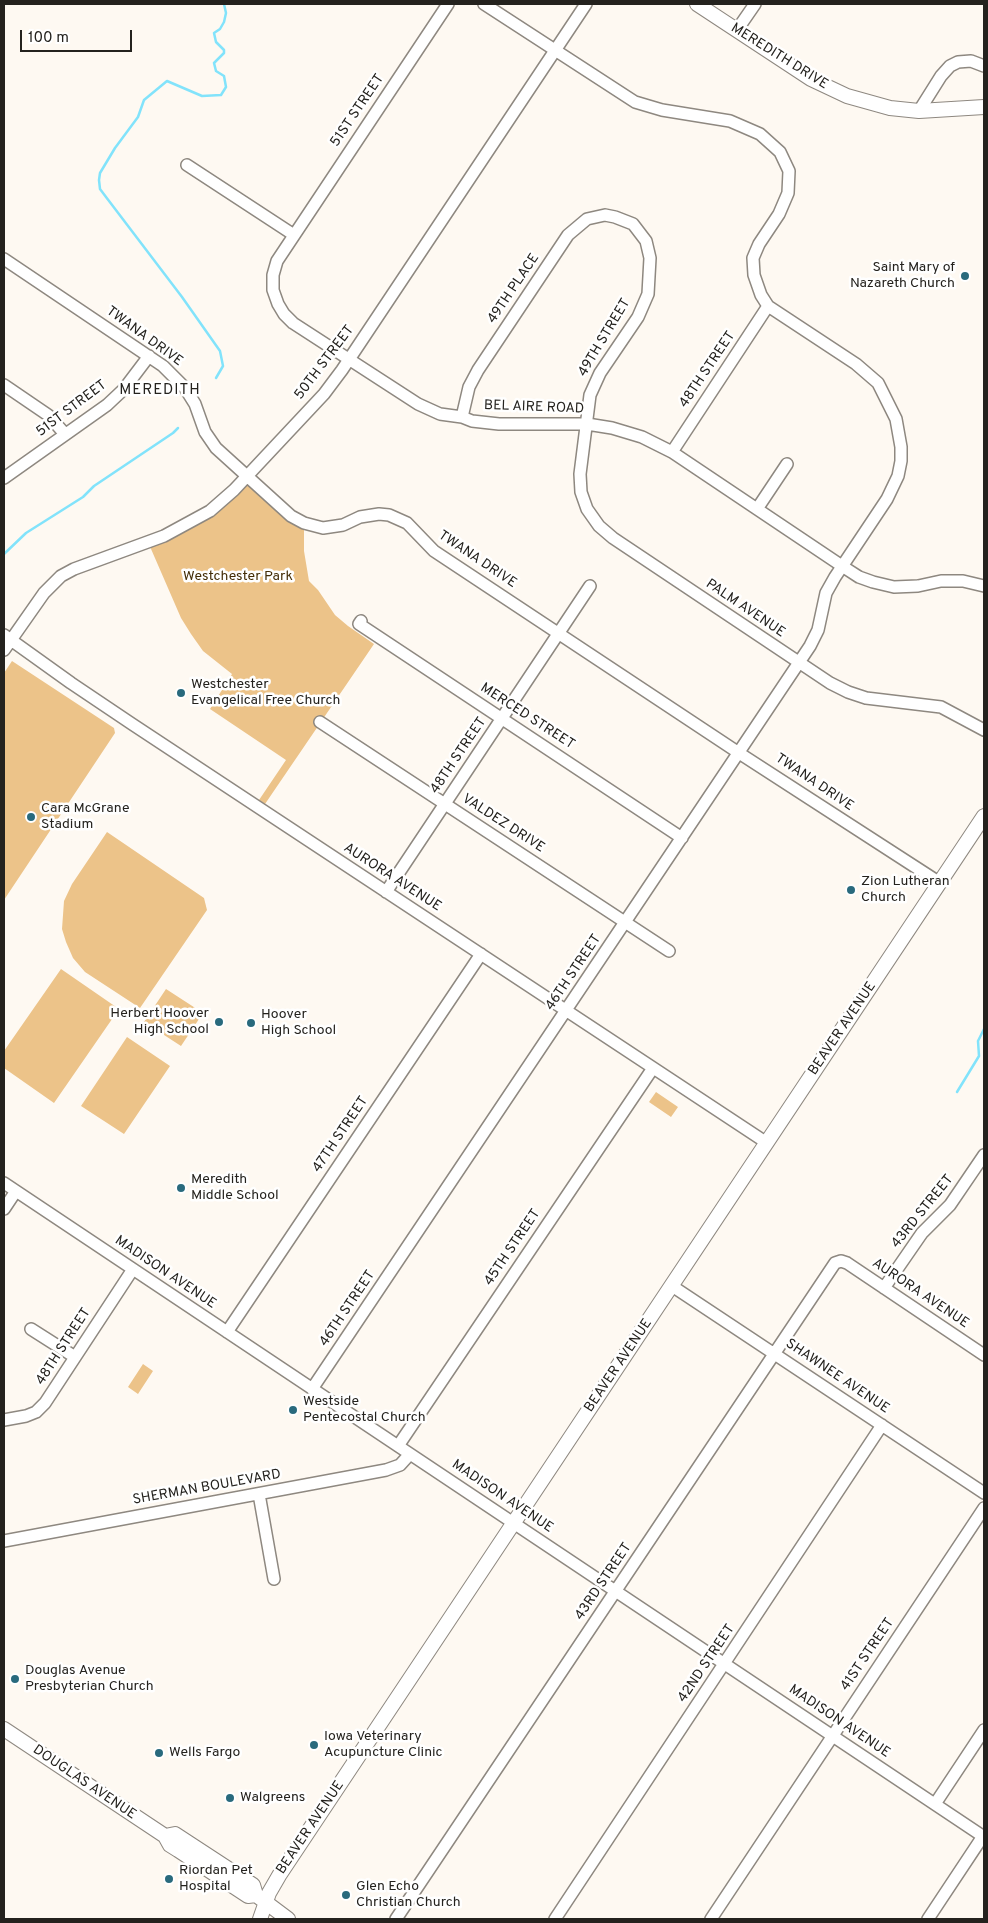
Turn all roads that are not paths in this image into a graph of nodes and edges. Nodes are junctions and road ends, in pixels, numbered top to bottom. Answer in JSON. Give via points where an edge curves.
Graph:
{"nodes":[{"id":1,"x":448,"y":4,"type":"edge"},
{"id":2,"x":484,"y":4,"type":"edge"},
{"id":3,"x":586,"y":4,"type":"edge"},
{"id":4,"x":697,"y":4,"type":"edge"},
{"id":5,"x":755,"y":4,"type":"edge"},
{"id":6,"x":737,"y":30,"type":"junction"},
{"id":7,"x":555,"y":50,"type":"junction"},
{"id":8,"x":984,"y":66,"type":"edge"},
{"id":9,"x":984,"y":107,"type":"edge"},
{"id":10,"x":919,"y":111,"type":"junction"},
{"id":11,"x":187,"y":165,"type":"dead end"},
{"id":12,"x":623,"y":220,"type":"joint"},
{"id":13,"x":294,"y":235,"type":"junction"},
{"id":14,"x":4,"y":259,"type":"edge"},
{"id":15,"x":768,"y":306,"type":"junction"},
{"id":16,"x":149,"y":356,"type":"junction"},
{"id":17,"x":350,"y":359,"type":"junction"},
{"id":18,"x":4,"y":384,"type":"edge"},
{"id":19,"x":462,"y":417,"type":"junction"},
{"id":20,"x":587,"y":424,"type":"junction"},
{"id":21,"x":65,"y":434,"type":"junction"},
{"id":22,"x":672,"y":452,"type":"junction"},
{"id":23,"x":787,"y":464,"type":"dead end"},
{"id":24,"x":247,"y":477,"type":"junction"},
{"id":25,"x":4,"y":478,"type":"edge"},
{"id":26,"x":757,"y":509,"type":"junction"},
{"id":27,"x":842,"y":566,"type":"junction"},
{"id":28,"x":590,"y":586,"type":"dead end"},
{"id":29,"x":984,"y":586,"type":"edge"},
{"id":30,"x":361,"y":620,"type":"dead end"},
{"id":31,"x":559,"y":633,"type":"junction"},
{"id":32,"x":7,"y":638,"type":"edge"},
{"id":33,"x":4,"y":650,"type":"edge"},
{"id":34,"x":798,"y":663,"type":"junction"},
{"id":35,"x":502,"y":718,"type":"junction"},
{"id":36,"x":320,"y":722,"type":"dead end"},
{"id":37,"x":984,"y":730,"type":"edge"},
{"id":38,"x":739,"y":753,"type":"junction"},
{"id":39,"x":445,"y":804,"type":"junction"},
{"id":40,"x":984,"y":816,"type":"edge"},
{"id":41,"x":682,"y":838,"type":"junction"},
{"id":42,"x":940,"y":883,"type":"junction"},
{"id":43,"x":386,"y":892,"type":"junction"},
{"id":44,"x":626,"y":922,"type":"junction"},
{"id":45,"x":669,"y":951,"type":"dead end"},
{"id":46,"x":481,"y":954,"type":"junction"},
{"id":47,"x":567,"y":1011,"type":"junction"},
{"id":48,"x":653,"y":1068,"type":"junction"},
{"id":49,"x":767,"y":1143,"type":"junction"},
{"id":50,"x":984,"y":1154,"type":"edge"},
{"id":51,"x":4,"y":1183,"type":"edge"},
{"id":52,"x":16,"y":1191,"type":"junction"},
{"id":53,"x":4,"y":1209,"type":"edge"},
{"id":54,"x":839,"y":1262,"type":"joint"},
{"id":55,"x":133,"y":1269,"type":"junction"},
{"id":56,"x":672,"y":1286,"type":"junction"},
{"id":57,"x":884,"y":1288,"type":"junction"},
{"id":58,"x":31,"y":1329,"type":"dead end"},
{"id":59,"x":227,"y":1332,"type":"junction"},
{"id":60,"x":982,"y":1350,"type":"edge"},
{"id":61,"x":774,"y":1353,"type":"junction"},
{"id":62,"x":75,"y":1357,"type":"junction"},
{"id":63,"x":312,"y":1389,"type":"junction"},
{"id":64,"x":4,"y":1420,"type":"edge"},
{"id":65,"x":882,"y":1425,"type":"junction"},
{"id":66,"x":398,"y":1446,"type":"junction"},
{"id":67,"x":410,"y":1454,"type":"junction"},
{"id":68,"x":984,"y":1493,"type":"edge"},
{"id":69,"x":259,"y":1494,"type":"junction"},
{"id":70,"x":984,"y":1508,"type":"edge"},
{"id":71,"x":514,"y":1523,"type":"junction"},
{"id":72,"x":4,"y":1541,"type":"edge"},
{"id":73,"x":274,"y":1580,"type":"dead end"},
{"id":74,"x":616,"y":1591,"type":"junction"},
{"id":75,"x":725,"y":1664,"type":"junction"},
{"id":76,"x":4,"y":1729,"type":"edge"},
{"id":77,"x":984,"y":1730,"type":"edge"},
{"id":78,"x":833,"y":1736,"type":"junction"},
{"id":79,"x":935,"y":1804,"type":"junction"},
{"id":80,"x":984,"y":1837,"type":"edge"},
{"id":81,"x":260,"y":1900,"type":"junction"},
{"id":82,"x":260,"y":1919,"type":"edge"},
{"id":83,"x":288,"y":1919,"type":"edge"},
{"id":84,"x":396,"y":1919,"type":"edge"},
{"id":85,"x":555,"y":1919,"type":"edge"},
{"id":86,"x":711,"y":1919,"type":"edge"},
{"id":87,"x":928,"y":1919,"type":"edge"}],
"edges":[{"from":1,"to":13,"type":"street","name":"51ST STREET"},
{"from":2,"to":7,"type":"street"},
{"from":3,"to":7,"type":"street","name":"50TH STREET"},
{"from":4,"to":6,"type":"main road","name":"MEREDITH DRIVE"},
{"from":5,"to":6,"type":"street"},
{"from":6,"to":10,"type":"main road","name":"MEREDITH DRIVE","via":[[838,93],[876,105]]},
{"from":7,"to":15,"type":"street","via":[[635,102],[662,110],[730,120],[760,134],[780,152],[789,171],[788,193],[753,258],[756,281]]},
{"from":7,"to":17,"type":"street","name":"50TH STREET"},
{"from":8,"to":10,"type":"street","via":[[972,61],[950,66]]},
{"from":9,"to":10,"type":"main road","name":"MEREDITH DRIVE"},
{"from":11,"to":13,"type":"street"},
{"from":12,"to":19,"type":"street","name":"49TH PLACE","via":[[605,215],[587,219],[568,235],[478,370],[469,387]]},
{"from":12,"to":20,"type":"street","name":"49TH STREET","via":[[633,224],[646,241],[650,258],[648,294],[638,316],[594,383]]},
{"from":13,"to":17,"type":"street","name":"BEL AIRE ROAD","via":[[277,261],[273,275],[273,290],[278,304],[293,323]]},
{"from":14,"to":16,"type":"street","name":"TWANA DRIVE"},
{"from":15,"to":22,"type":"street","name":"48TH STREET"},
{"from":15,"to":27,"type":"street","name":"46TH STREET","via":[[856,364],[878,383],[896,419],[901,447],[898,476],[887,500]]},
{"from":16,"to":21,"type":"street","name":"51ST STREET","via":[[107,405]]},
{"from":16,"to":24,"type":"street","name":"TWANA DRIVE","via":[[179,380],[216,448]]},
{"from":17,"to":19,"type":"street","name":"BEL AIRE ROAD","via":[[418,404],[440,414]]},
{"from":17,"to":24,"type":"street","name":"50TH STREET","via":[[324,394]]},
{"from":18,"to":21,"type":"street","via":[[48,415]]},
{"from":19,"to":20,"type":"street","name":"BEL AIRE ROAD","via":[[499,424]]},
{"from":20,"to":22,"type":"street","name":"BEL AIRE ROAD","via":[[642,437]]},
{"from":20,"to":34,"type":"street","name":"PALM AVENUE","via":[[580,474],[581,492],[586,509],[599,526]]},
{"from":21,"to":25,"type":"street","name":"51ST STREET"},
{"from":22,"to":26,"type":"street","name":"BEL AIRE ROAD"},
{"from":23,"to":26,"type":"street"},
{"from":24,"to":31,"type":"street","name":"TWANA DRIVE","via":[[291,516],[312,526],[332,528],[369,515],[399,518],[434,551]]},
{"from":24,"to":32,"type":"street","name":"50TH STREET","via":[[223,502],[190,523],[61,576]]},
{"from":26,"to":27,"type":"street","name":"BEL AIRE ROAD"},
{"from":27,"to":29,"type":"street","name":"BEL AIRE ROAD","via":[[859,577],[894,587],[941,581],[963,581]]},
{"from":27,"to":34,"type":"street","name":"46TH STREET","via":[[826,593],[818,630]]},
{"from":28,"to":31,"type":"street","name":"48TH STREET"},
{"from":30,"to":35,"type":"street","name":"MERCED STREET","via":[[359,624]]},
{"from":31,"to":35,"type":"street","name":"48TH STREET"},
{"from":31,"to":38,"type":"street","name":"TWANA DRIVE"},
{"from":32,"to":33,"type":"street","name":"50TH STREET"},
{"from":32,"to":43,"type":"street","name":"AURORA AVENUE"},
{"from":34,"to":37,"type":"street","name":"PALM AVENUE","via":[[848,692],[866,698],[941,707]]},
{"from":34,"to":38,"type":"street","name":"46TH STREET"},
{"from":35,"to":39,"type":"street","name":"48TH STREET"},
{"from":35,"to":41,"type":"street","name":"MERCED STREET"},
{"from":36,"to":39,"type":"street","name":"VALDEZ DRIVE"},
{"from":38,"to":41,"type":"street","name":"46TH STREET"},
{"from":38,"to":42,"type":"street","name":"TWANA DRIVE"},
{"from":39,"to":43,"type":"street","name":"48TH STREET"},
{"from":39,"to":44,"type":"street","name":"VALDEZ DRIVE"},
{"from":40,"to":42,"type":"main road","name":"BEAVER AVENUE"},
{"from":41,"to":44,"type":"street","name":"46TH STREET"},
{"from":42,"to":49,"type":"main road","name":"BEAVER AVENUE"},
{"from":43,"to":46,"type":"street","name":"AURORA AVENUE"},
{"from":44,"to":45,"type":"street","name":"VALDEZ DRIVE"},
{"from":44,"to":47,"type":"street","name":"46TH STREET"},
{"from":46,"to":47,"type":"street","name":"AURORA AVENUE"},
{"from":46,"to":59,"type":"street","name":"47TH STREET"},
{"from":47,"to":48,"type":"street","name":"AURORA AVENUE"},
{"from":47,"to":63,"type":"street","name":"46TH STREET"},
{"from":48,"to":49,"type":"street","name":"AURORA AVENUE"},
{"from":48,"to":66,"type":"street","name":"45TH STREET"},
{"from":49,"to":56,"type":"main road","name":"BEAVER AVENUE"},
{"from":50,"to":57,"type":"street","name":"43RD STREET","via":[[950,1205],[922,1233]]},
{"from":51,"to":52,"type":"street","name":"MADISON AVENUE"},
{"from":52,"to":53,"type":"street"},
{"from":52,"to":55,"type":"street","name":"MADISON AVENUE"},
{"from":54,"to":57,"type":"street","name":"AURORA AVENUE","via":[[847,1263]]},
{"from":54,"to":61,"type":"street","name":"43RD STREET","via":[[830,1269]]},
{"from":55,"to":59,"type":"street","name":"MADISON AVENUE"},
{"from":55,"to":62,"type":"street","name":"48TH STREET"},
{"from":56,"to":61,"type":"street","name":"SHAWNEE AVENUE"},
{"from":56,"to":71,"type":"main road","name":"BEAVER AVENUE"},
{"from":57,"to":60,"type":"street","name":"AURORA AVENUE"},
{"from":58,"to":62,"type":"street"},
{"from":59,"to":63,"type":"street","name":"MADISON AVENUE"},
{"from":61,"to":65,"type":"street","name":"SHAWNEE AVENUE"},
{"from":61,"to":74,"type":"street","name":"43RD STREET"},
{"from":62,"to":64,"type":"street","name":"48TH STREET","via":[[36,1412]]},
{"from":63,"to":66,"type":"street","name":"MADISON AVENUE"},
{"from":65,"to":68,"type":"street","name":"SHAWNEE AVENUE"},
{"from":65,"to":75,"type":"street","name":"42ND STREET"},
{"from":66,"to":67,"type":"street","name":"MADISON AVENUE"},
{"from":67,"to":69,"type":"street","name":"SHERMAN BOULEVARD","via":[[395,1468]]},
{"from":67,"to":71,"type":"street","name":"MADISON AVENUE"},
{"from":69,"to":72,"type":"street","name":"SHERMAN BOULEVARD"},
{"from":69,"to":73,"type":"street"},
{"from":70,"to":78,"type":"street","name":"41ST STREET"},
{"from":71,"to":74,"type":"street","name":"MADISON AVENUE"},
{"from":71,"to":81,"type":"main road","name":"BEAVER AVENUE"},
{"from":74,"to":75,"type":"street","name":"MADISON AVENUE"},
{"from":74,"to":84,"type":"street","name":"43RD STREET"},
{"from":75,"to":78,"type":"street","name":"MADISON AVENUE"},
{"from":75,"to":85,"type":"street","name":"42ND STREET"},
{"from":76,"to":81,"type":"main road","name":"DOUGLAS AVENUE","via":[[165,1836],[170,1845],[248,1896]]},
{"from":77,"to":79,"type":"street"},
{"from":78,"to":79,"type":"street","name":"MADISON AVENUE"},
{"from":78,"to":86,"type":"street","name":"41ST STREET"},
{"from":79,"to":80,"type":"street","name":"MADISON AVENUE"},
{"from":80,"to":87,"type":"street"},
{"from":81,"to":82,"type":"main road","name":"BEAVER AVENUE"},
{"from":81,"to":83,"type":"main road","name":"DOUGLAS AVENUE"}]}
